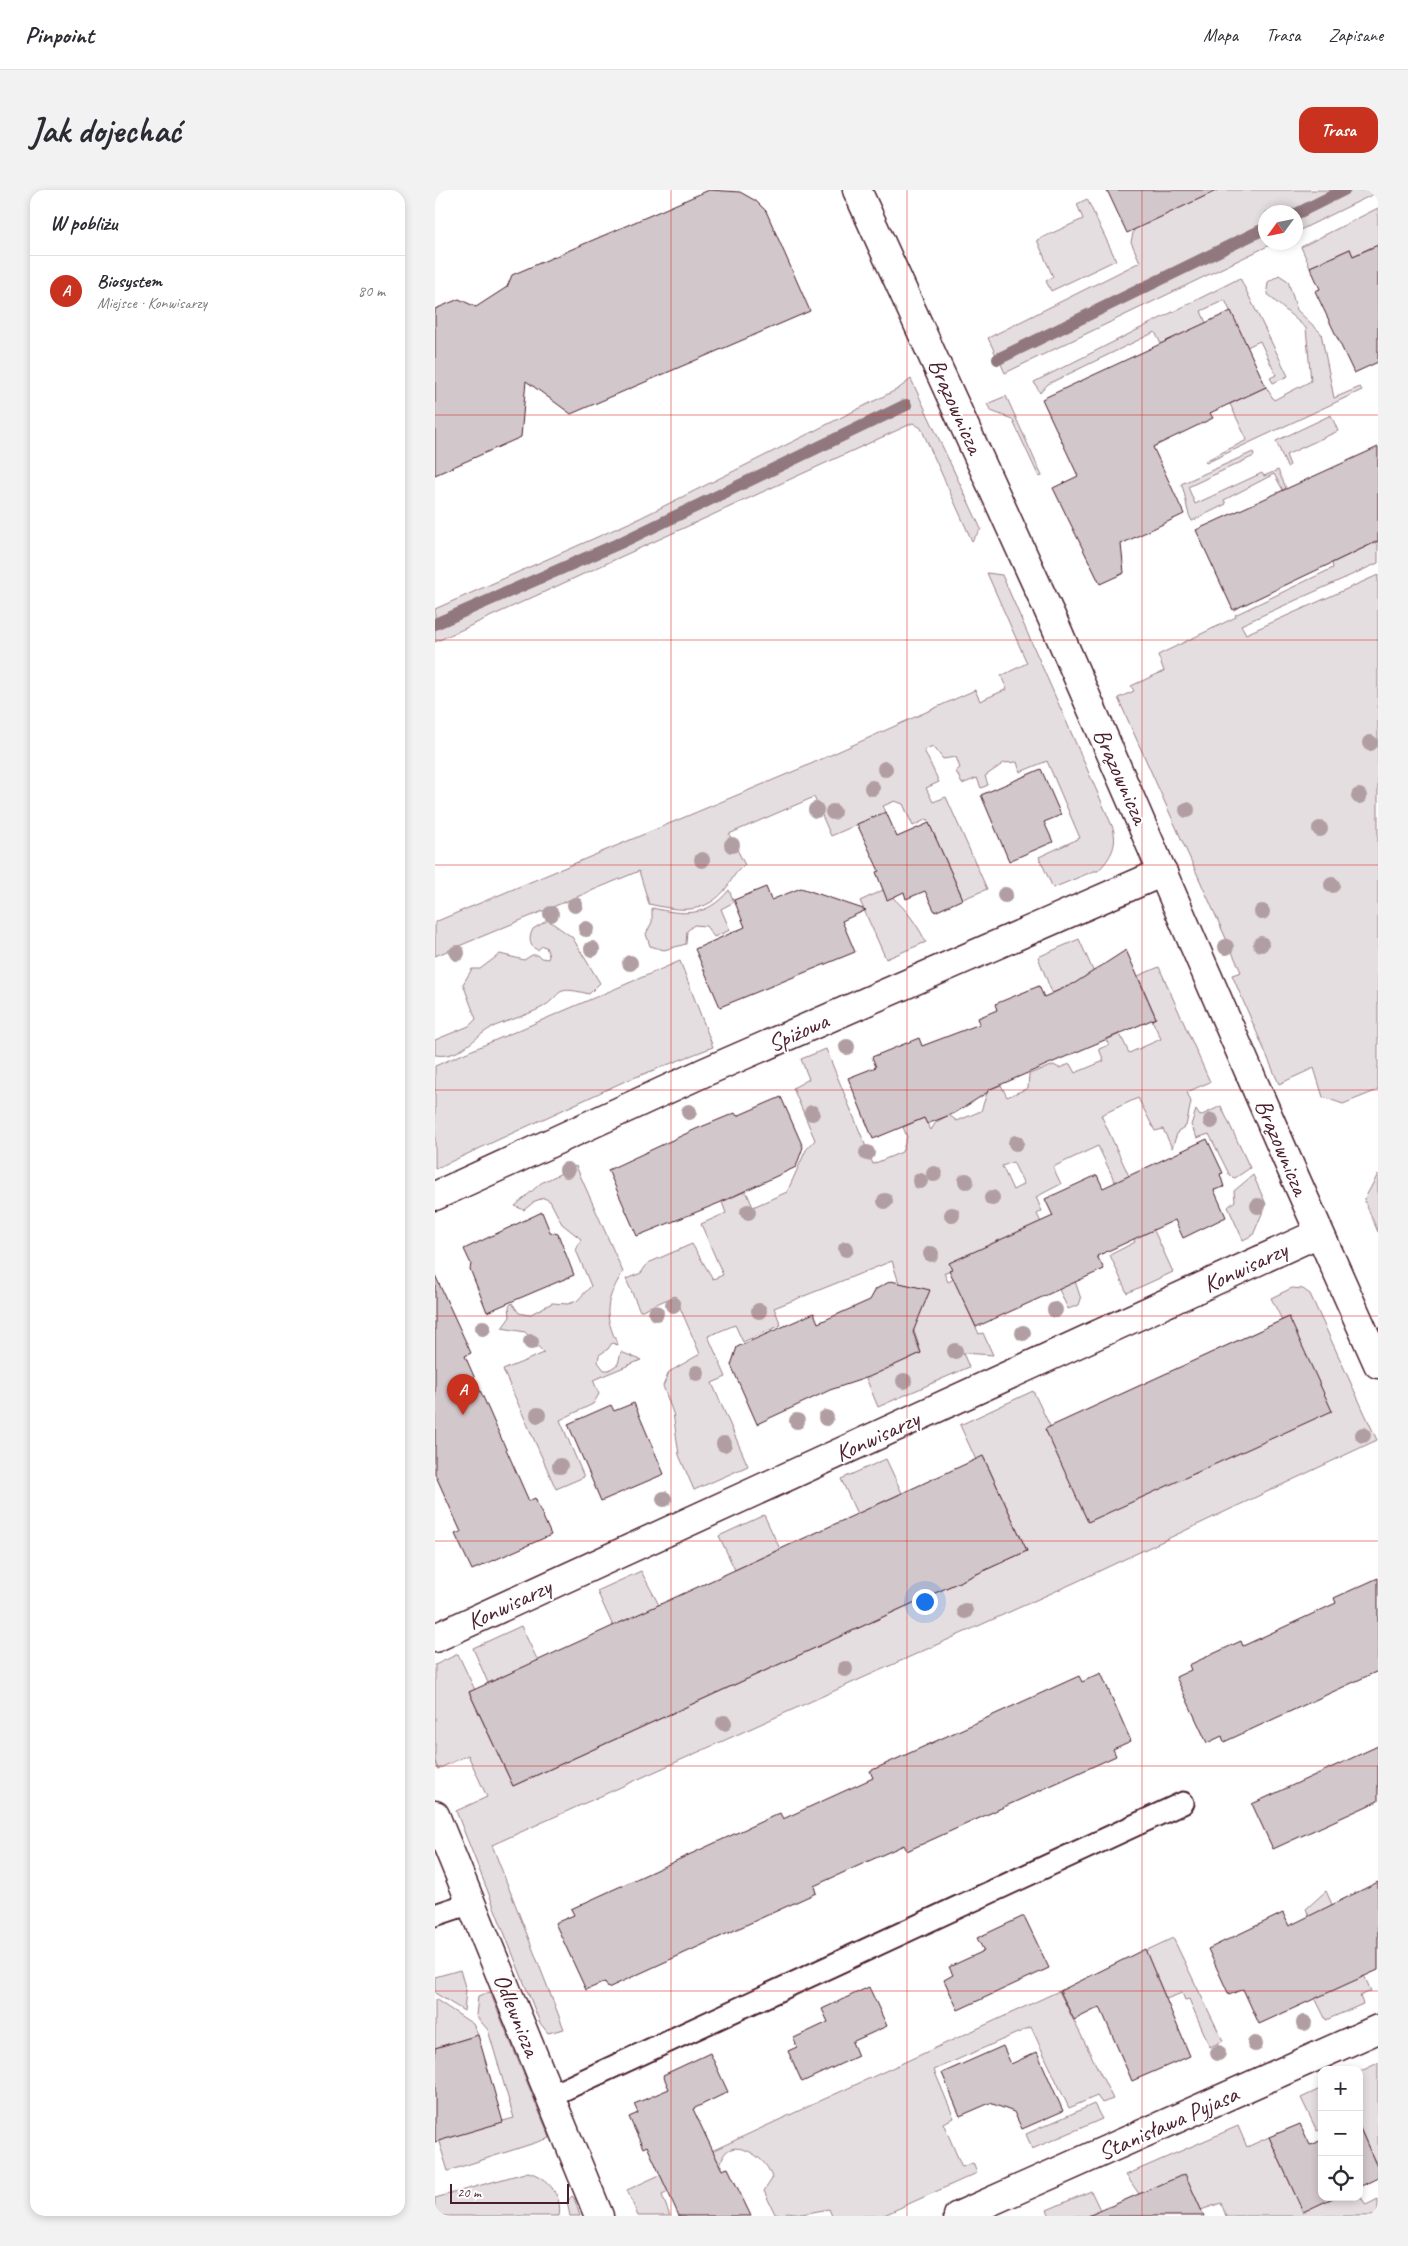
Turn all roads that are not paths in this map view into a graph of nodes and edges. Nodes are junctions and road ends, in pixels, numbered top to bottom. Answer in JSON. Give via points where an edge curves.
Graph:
{"nodes":[{"id":1,"x":857,"y":190,"type":"edge"},
{"id":2,"x":1163,"y":872,"type":"junction"},
{"id":3,"x":435,"y":1196,"type":"edge"},
{"id":4,"x":1319,"y":1233,"type":"junction"},
{"id":5,"x":1378,"y":1364,"type":"edge"},
{"id":6,"x":435,"y":1638,"type":"edge"},
{"id":7,"x":1183,"y":1804,"type":"dead end"},
{"id":8,"x":435,"y":1815,"type":"edge"},
{"id":9,"x":471,"y":1903,"type":"junction"},
{"id":10,"x":435,"y":1915,"type":"edge"},
{"id":11,"x":1378,"y":2029,"type":"edge"},
{"id":12,"x":550,"y":2096,"type":"junction"},
{"id":13,"x":599,"y":2216,"type":"edge"},
{"id":14,"x":958,"y":2216,"type":"edge"}],
"edges":[{"from":1,"to":2,"type":"street","name":"Brązownicza","via":[[1018,542]]},
{"from":2,"to":3,"type":"street","name":"Spiżowa","via":[[705,1072]]},
{"from":2,"to":4,"type":"street","name":"Brązownicza"},
{"from":4,"to":5,"type":"street","name":"Brązownicza"},
{"from":4,"to":6,"type":"street","name":"Konwisarzy"},
{"from":7,"to":12,"type":"lane"},
{"from":8,"to":9,"type":"street","name":"Odlewnicza"},
{"from":9,"to":10,"type":"lane"},
{"from":9,"to":12,"type":"street","name":"Odlewnicza"},
{"from":11,"to":14,"type":"street","name":"Stanisława Pyjasa"},
{"from":12,"to":13,"type":"street","name":"Odlewnicza"}]}
